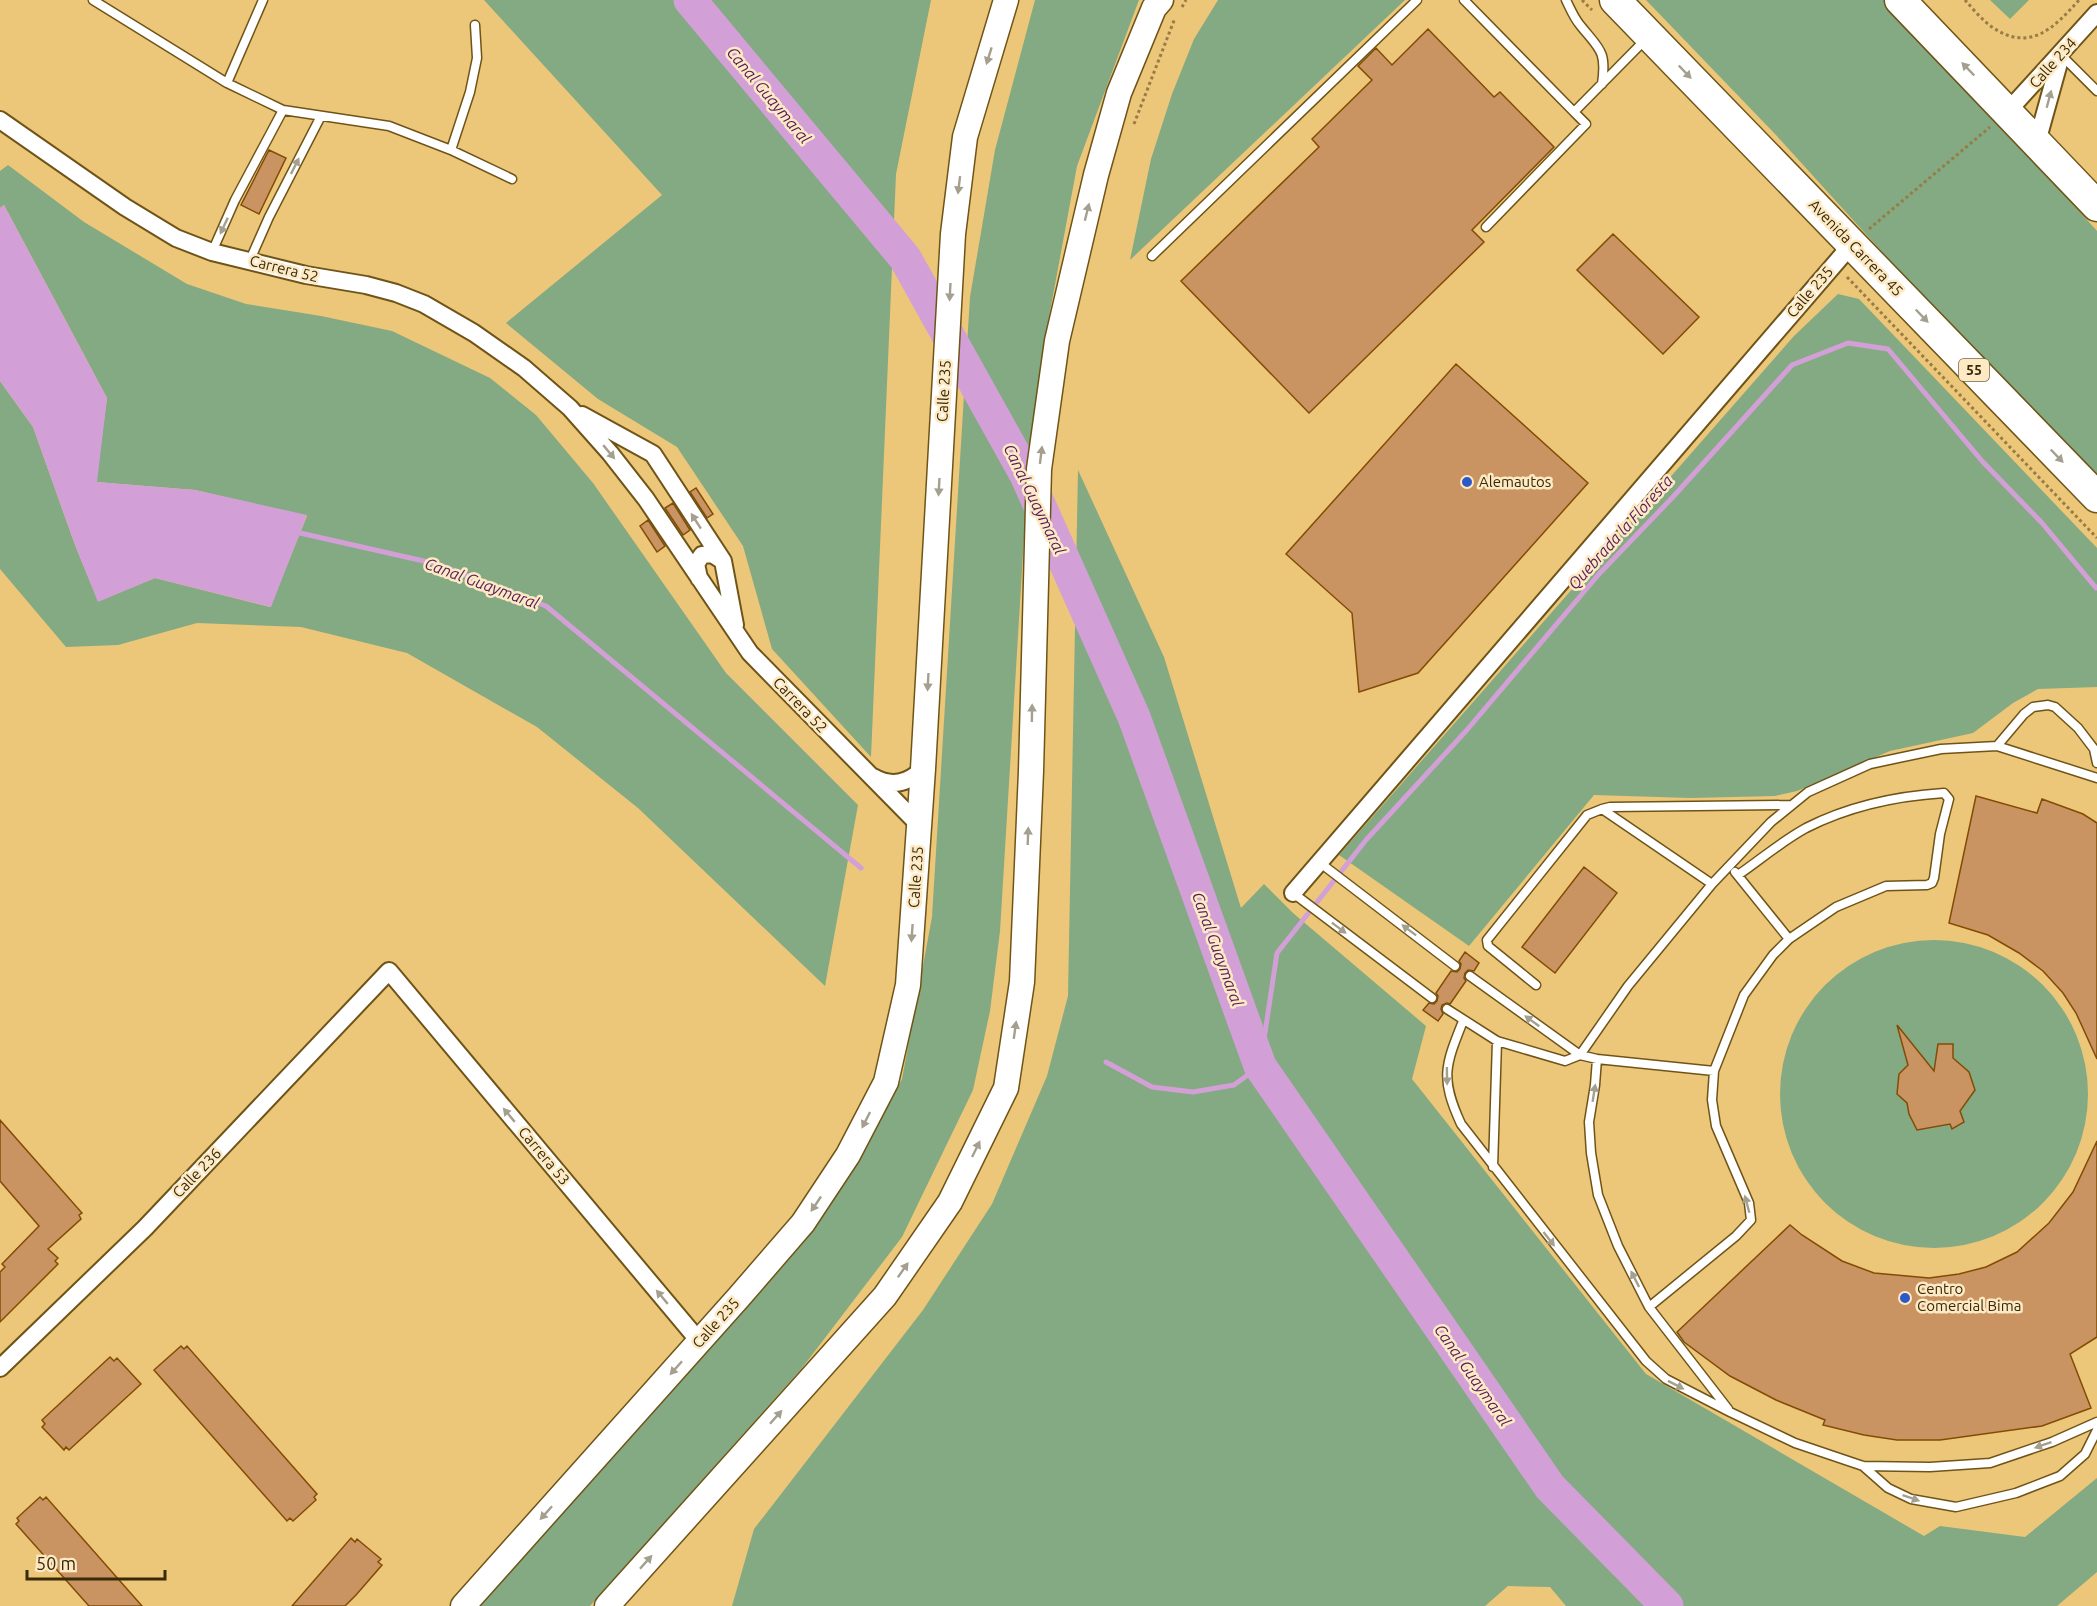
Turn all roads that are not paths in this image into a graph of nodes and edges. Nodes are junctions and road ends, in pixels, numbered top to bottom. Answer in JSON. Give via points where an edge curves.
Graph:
{"nodes":[{"id":1,"x":93,"y":0,"type":"edge"},
{"id":2,"x":263,"y":0,"type":"edge"},
{"id":3,"x":1006,"y":0,"type":"edge"},
{"id":4,"x":1417,"y":0,"type":"edge"},
{"id":5,"x":1464,"y":0,"type":"edge"},
{"id":6,"x":1566,"y":0,"type":"edge"},
{"id":7,"x":1615,"y":0,"type":"edge"},
{"id":8,"x":1900,"y":0,"type":"edge"},
{"id":9,"x":1166,"y":7,"type":"edge"},
{"id":10,"x":2096,"y":15,"type":"edge"},
{"id":11,"x":475,"y":25,"type":"dead end"},
{"id":12,"x":1650,"y":36,"type":"junction"},
{"id":13,"x":2061,"y":55,"type":"junction"},
{"id":14,"x":227,"y":83,"type":"junction"},
{"id":15,"x":1602,"y":85,"type":"junction"},
{"id":16,"x":2097,"y":91,"type":"edge"},
{"id":17,"x":283,"y":110,"type":"junction"},
{"id":18,"x":2008,"y":111,"type":"junction"},
{"id":19,"x":1574,"y":112,"type":"junction"},
{"id":20,"x":321,"y":116,"type":"junction"},
{"id":21,"x":0,"y":120,"type":"edge"},
{"id":22,"x":2037,"y":142,"type":"junction"},
{"id":23,"x":451,"y":150,"type":"junction"},
{"id":24,"x":512,"y":179,"type":"dead end"},
{"id":25,"x":2097,"y":206,"type":"edge"},
{"id":26,"x":1485,"y":227,"type":"dead end"},
{"id":27,"x":1852,"y":244,"type":"junction"},
{"id":28,"x":212,"y":252,"type":"junction"},
{"id":29,"x":1152,"y":256,"type":"dead end"},
{"id":30,"x":250,"y":260,"type":"junction"},
{"id":31,"x":570,"y":408,"type":"junction"},
{"id":32,"x":2097,"y":497,"type":"edge"},
{"id":33,"x":723,"y":561,"type":"junction"},
{"id":34,"x":699,"y":578,"type":"junction"},
{"id":35,"x":736,"y":633,"type":"junction"},
{"id":36,"x":1997,"y":746,"type":"junction"},
{"id":37,"x":2097,"y":763,"type":"edge"},
{"id":38,"x":924,"y":770,"type":"junction"},
{"id":39,"x":868,"y":774,"type":"junction"},
{"id":40,"x":2097,"y":778,"type":"edge"},
{"id":41,"x":1792,"y":805,"type":"junction"},
{"id":42,"x":1602,"y":809,"type":"junction"},
{"id":43,"x":920,"y":826,"type":"junction"},
{"id":44,"x":1319,"y":862,"type":"junction"},
{"id":45,"x":1729,"y":866,"type":"junction"},
{"id":46,"x":1738,"y":875,"type":"junction"},
{"id":47,"x":1712,"y":884,"type":"junction"},
{"id":48,"x":1293,"y":893,"type":"joint"},
{"id":49,"x":1789,"y":939,"type":"junction"},
{"id":50,"x":1455,"y":966,"type":"dead end"},
{"id":51,"x":388,"y":971,"type":"joint"},
{"id":52,"x":1470,"y":976,"type":"dead end"},
{"id":53,"x":1536,"y":985,"type":"dead end"},
{"id":54,"x":1432,"y":998,"type":"dead end"},
{"id":55,"x":1447,"y":1009,"type":"dead end"},
{"id":56,"x":1463,"y":1021,"type":"junction"},
{"id":57,"x":1497,"y":1041,"type":"junction"},
{"id":58,"x":1580,"y":1055,"type":"junction"},
{"id":59,"x":1597,"y":1059,"type":"junction"},
{"id":60,"x":1714,"y":1071,"type":"junction"},
{"id":61,"x":1493,"y":1167,"type":"junction"},
{"id":62,"x":1649,"y":1307,"type":"junction"},
{"id":63,"x":699,"y":1341,"type":"junction"},
{"id":64,"x":0,"y":1368,"type":"edge"},
{"id":65,"x":1730,"y":1412,"type":"junction"},
{"id":66,"x":2097,"y":1422,"type":"edge"},
{"id":67,"x":2097,"y":1430,"type":"edge"},
{"id":68,"x":1863,"y":1466,"type":"junction"},
{"id":69,"x":463,"y":1606,"type":"edge"},
{"id":70,"x":607,"y":1606,"type":"edge"}],
"edges":[{"from":1,"to":14,"type":"lane"},
{"from":2,"to":14,"type":"lane"},
{"from":3,"to":38,"type":"main road","name":"Calle 235","one_way":true,"via":[[965,137],[953,234]]},
{"from":4,"to":29,"type":"lane"},
{"from":5,"to":19,"type":"lane"},
{"from":6,"to":15,"type":"lane","via":[[1602,54]]},
{"from":7,"to":12,"type":"highway","name":"Avenida Carrera 45","number":"55"},
{"from":18,"to":8,"type":"highway","one_way":true},
{"from":70,"to":9,"type":"main road","one_way":true,"via":[[885,1296],[950,1202],[1006,1088],[1022,982],[1039,470],[1058,341],[1119,93]]},
{"from":10,"to":13,"type":"street","name":"Calle 234"},
{"from":11,"to":23,"type":"lane","via":[[477,58]]},
{"from":12,"to":15,"type":"lane"},
{"from":12,"to":27,"type":"highway","name":"Avenida Carrera 45","number":"55","one_way":true},
{"from":13,"to":16,"type":"lane"},
{"from":13,"to":18,"type":"street","name":"Calle 234"},
{"from":22,"to":13,"type":"street","one_way":true},
{"from":14,"to":17,"type":"lane"},
{"from":15,"to":19,"type":"lane"},
{"from":17,"to":20,"type":"lane"},
{"from":17,"to":28,"type":"lane","one_way":true},
{"from":18,"to":22,"type":"highway"},
{"from":19,"to":26,"type":"lane","via":[[1586,124]]},
{"from":20,"to":23,"type":"lane","via":[[389,126]]},
{"from":30,"to":20,"type":"lane","one_way":true},
{"from":21,"to":28,"type":"street","name":"Carrera 52","via":[[125,207],[176,238]]},
{"from":22,"to":25,"type":"highway"},
{"from":23,"to":24,"type":"lane"},
{"from":27,"to":32,"type":"highway","name":"Avenida Carrera 45","number":"55","one_way":true},
{"from":27,"to":44,"type":"street","name":"Calle 235"},
{"from":28,"to":30,"type":"street","name":"Carrera 52"},
{"from":30,"to":31,"type":"street","name":"Carrera 52","via":[[335,282],[366,285],[424,304],[483,338]]},
{"from":33,"to":31,"type":"street","name":"Carrera 52","one_way":true,"via":[[652,454]]},
{"from":31,"to":34,"type":"street","name":"Carrera 52","one_way":true,"via":[[646,499]]},
{"from":33,"to":34,"type":"street","via":[[712,554],[702,555],[696,564]]},
{"from":33,"to":35,"type":"street","name":"Carrera 52"},
{"from":34,"to":35,"type":"street","name":"Carrera 52"},
{"from":35,"to":39,"type":"street","name":"Carrera 52","via":[[750,653]]},
{"from":36,"to":37,"type":"lane","via":[[2033,706],[2048,705],[2078,728],[2094,749]]},
{"from":36,"to":40,"type":"lane"},
{"from":36,"to":41,"type":"lane","via":[[1941,749],[1870,764],[1809,792]]},
{"from":38,"to":39,"type":"street","name":"Carrera 52","via":[[898,784]]},
{"from":38,"to":43,"type":"main road","name":"Calle 235"},
{"from":39,"to":43,"type":"street","name":"Carrera 52"},
{"from":41,"to":42,"type":"lane"},
{"from":41,"to":45,"type":"lane"},
{"from":42,"to":47,"type":"lane"},
{"from":42,"to":53,"type":"lane","via":[[1587,815],[1487,940],[1488,946]]},
{"from":43,"to":63,"type":"main road","name":"Calle 235","one_way":true,"via":[[908,985],[886,1082],[848,1155],[803,1223]]},
{"from":44,"to":48,"type":"street","name":"Calle 235"},
{"from":50,"to":44,"type":"lane","one_way":true},
{"from":45,"to":46,"type":"lane"},
{"from":45,"to":47,"type":"lane"},
{"from":46,"to":49,"type":"lane"},
{"from":46,"to":49,"type":"lane","via":[[1806,829],[1864,805],[1913,795],[1947,795],[1932,883],[1886,886],[1836,907]]},
{"from":47,"to":58,"type":"lane","via":[[1628,986]]},
{"from":48,"to":54,"type":"lane","one_way":true},
{"from":49,"to":60,"type":"lane","via":[[1744,995]]},
{"from":63,"to":51,"type":"street","name":"Carrera 53","one_way":true},
{"from":51,"to":64,"type":"street","name":"Calle 236","via":[[145,1228]]},
{"from":58,"to":52,"type":"lane","one_way":true},
{"from":55,"to":56,"type":"lane"},
{"from":56,"to":57,"type":"lane"},
{"from":56,"to":61,"type":"lane","one_way":true,"via":[[1445,1078],[1450,1102],[1461,1124]]},
{"from":57,"to":58,"type":"lane","via":[[1565,1061]]},
{"from":57,"to":61,"type":"lane"},
{"from":58,"to":59,"type":"lane"},
{"from":59,"to":60,"type":"lane"},
{"from":62,"to":59,"type":"lane","one_way":true,"via":[[1598,1195],[1589,1122]]},
{"from":62,"to":60,"type":"lane","one_way":true,"via":[[1751,1220],[1749,1203],[1716,1126],[1712,1100]]},
{"from":61,"to":65,"type":"lane","one_way":true,"via":[[1646,1361],[1666,1379]]},
{"from":62,"to":65,"type":"lane"},
{"from":63,"to":69,"type":"main road","name":"Calle 235","one_way":true},
{"from":65,"to":68,"type":"lane","via":[[1795,1443]]},
{"from":66,"to":68,"type":"lane","one_way":true,"via":[[1990,1463]]},
{"from":68,"to":67,"type":"lane","one_way":true,"via":[[1888,1488],[1911,1499],[1956,1507],[2016,1493],[2060,1476],[2085,1454]]}]}
